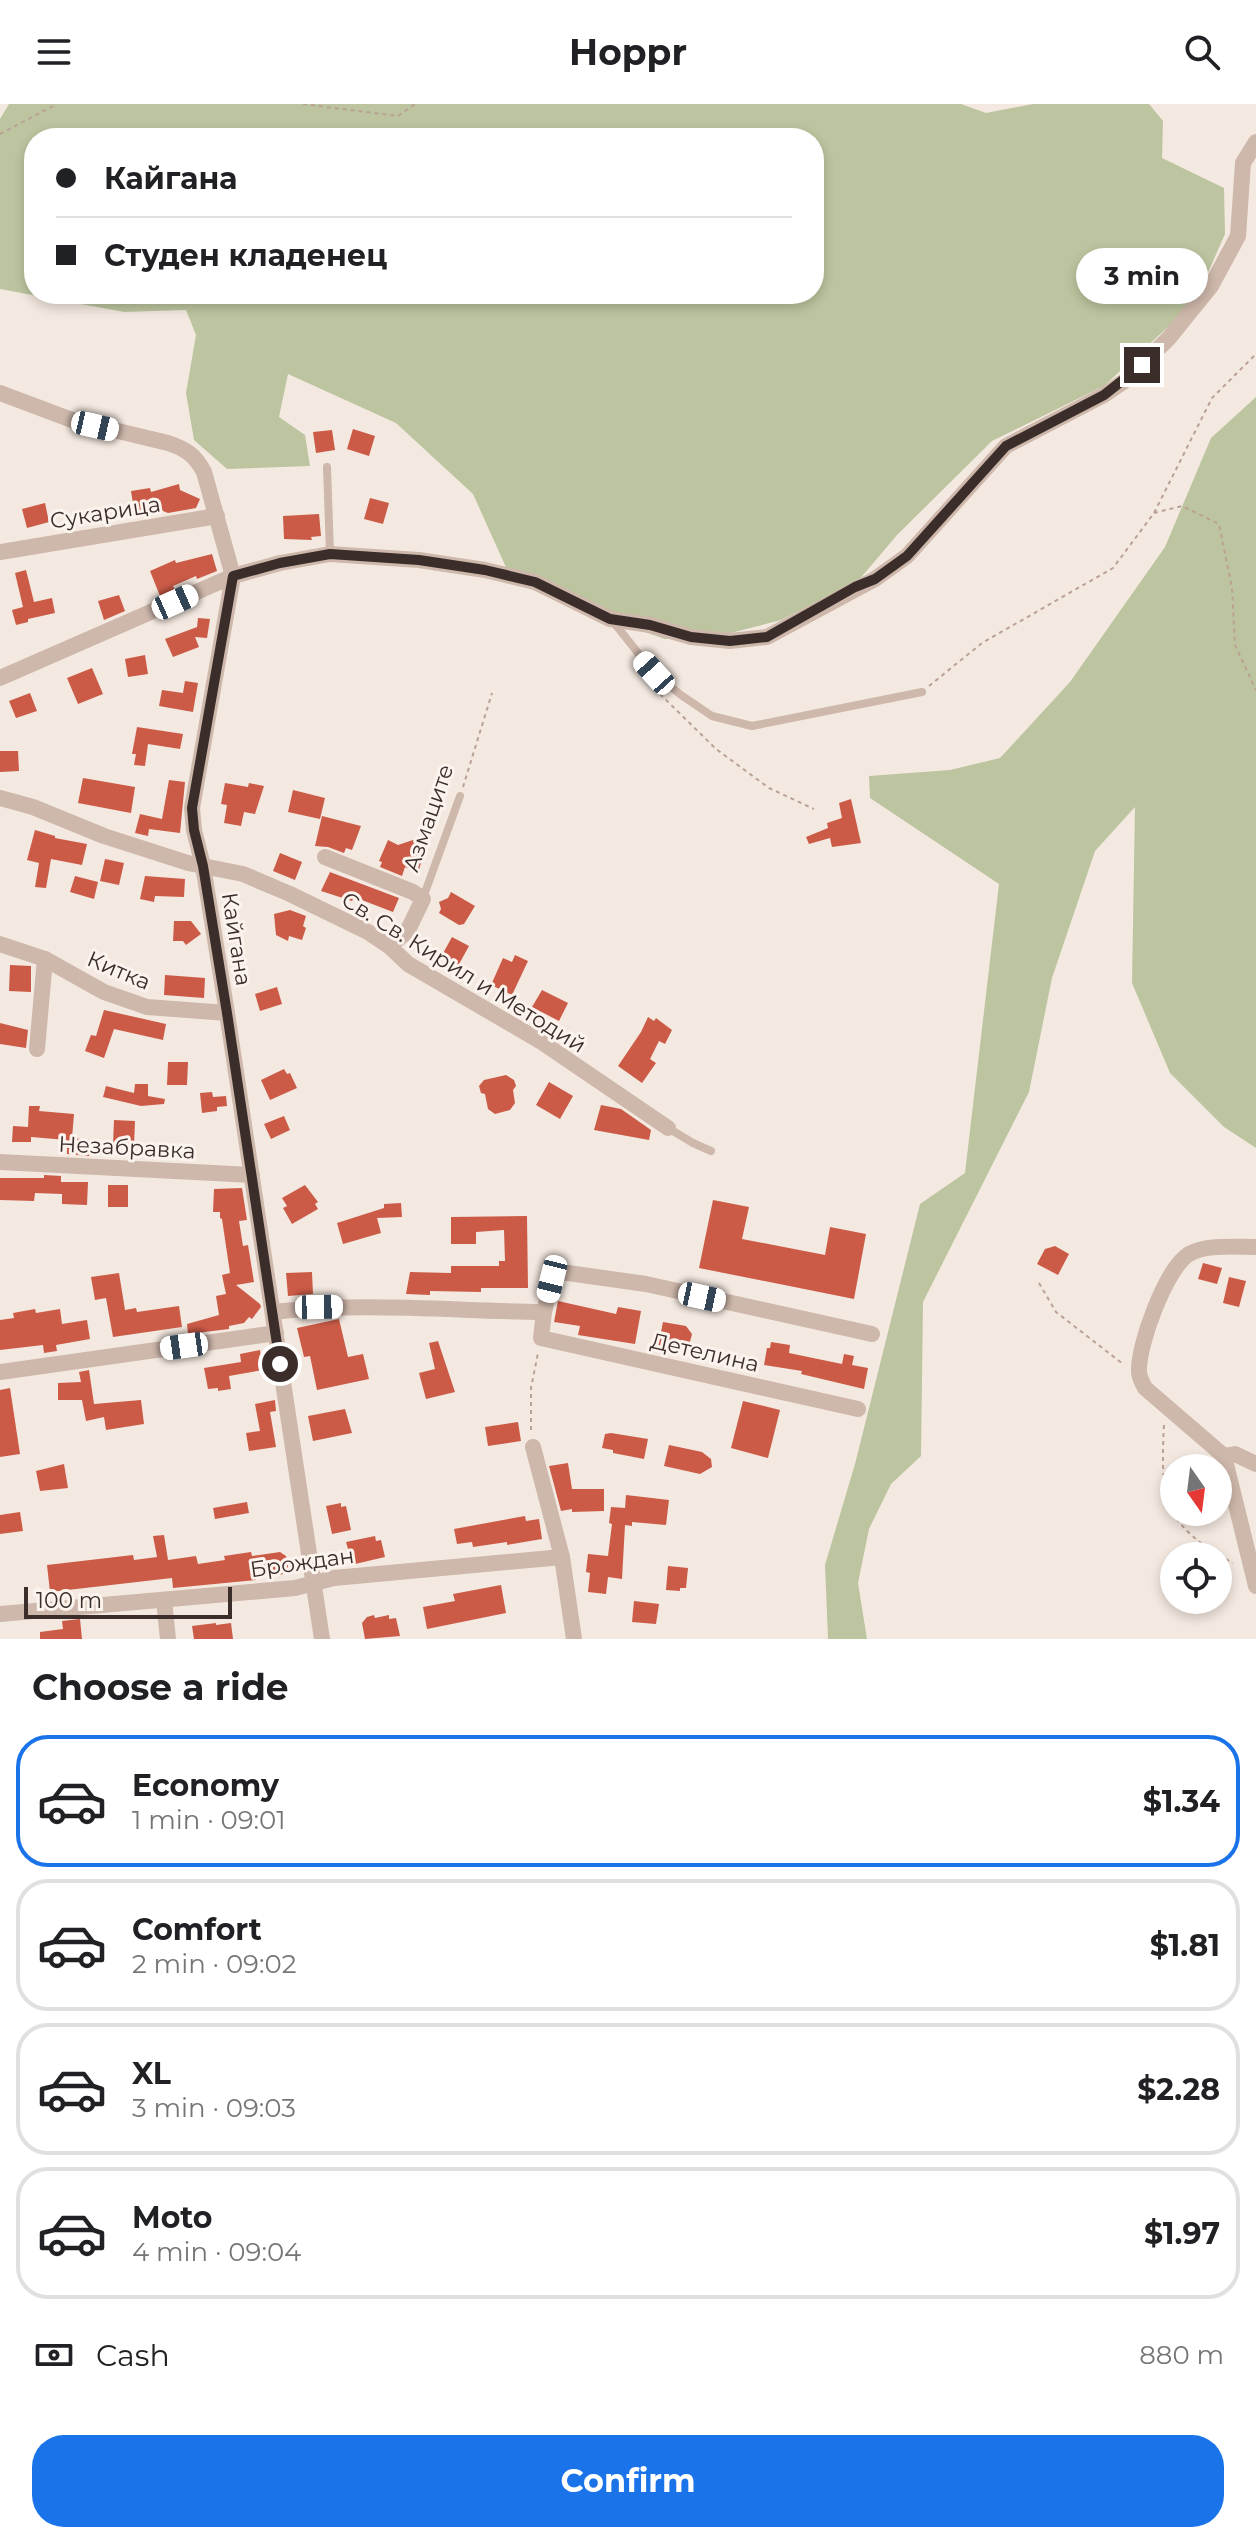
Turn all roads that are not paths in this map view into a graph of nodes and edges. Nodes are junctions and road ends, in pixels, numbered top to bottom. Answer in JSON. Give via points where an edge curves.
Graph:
{"nodes":[{"id":1,"x":1256,"y":142,"type":"edge"},
{"id":2,"x":0,"y":393,"type":"edge"},
{"id":3,"x":327,"y":467,"type":"dead end"},
{"id":4,"x":217,"y":516,"type":"junction"},
{"id":5,"x":0,"y":552,"type":"edge"},
{"id":6,"x":330,"y":554,"type":"junction"},
{"id":7,"x":233,"y":576,"type":"junction"},
{"id":8,"x":610,"y":619,"type":"junction"},
{"id":9,"x":0,"y":678,"type":"edge"},
{"id":10,"x":922,"y":692,"type":"road end"},
{"id":11,"x":460,"y":796,"type":"road end"},
{"id":12,"x":0,"y":798,"type":"edge"},
{"id":13,"x":325,"y":857,"type":"dead end"},
{"id":14,"x":203,"y":866,"type":"junction"},
{"id":15,"x":423,"y":899,"type":"junction"},
{"id":16,"x":0,"y":944,"type":"edge"},
{"id":17,"x":389,"y":946,"type":"junction"},
{"id":18,"x":45,"y":959,"type":"junction"},
{"id":19,"x":227,"y":1013,"type":"junction"},
{"id":20,"x":37,"y":1049,"type":"dead end"},
{"id":21,"x":668,"y":1128,"type":"joint"},
{"id":22,"x":711,"y":1151,"type":"dead end"},
{"id":23,"x":0,"y":1162,"type":"edge"},
{"id":24,"x":252,"y":1175,"type":"junction"},
{"id":25,"x":1256,"y":1247,"type":"edge"},
{"id":26,"x":273,"y":1312,"type":"junction"},
{"id":27,"x":544,"y":1312,"type":"junction"},
{"id":28,"x":276,"y":1333,"type":"junction"},
{"id":29,"x":872,"y":1334,"type":"dead end"},
{"id":30,"x":0,"y":1372,"type":"edge"},
{"id":31,"x":858,"y":1409,"type":"dead end"},
{"id":32,"x":533,"y":1447,"type":"road end"},
{"id":33,"x":1222,"y":1454,"type":"edge"},
{"id":34,"x":1232,"y":1455,"type":"edge"},
{"id":35,"x":1256,"y":1464,"type":"edge"},
{"id":36,"x":1232,"y":1488,"type":"edge"},
{"id":37,"x":562,"y":1557,"type":"junction"},
{"id":38,"x":1255,"y":1580,"type":"edge"},
{"id":39,"x":314,"y":1582,"type":"junction"},
{"id":40,"x":164,"y":1600,"type":"junction"},
{"id":41,"x":0,"y":1614,"type":"edge"},
{"id":42,"x":168,"y":1639,"type":"edge"},
{"id":43,"x":322,"y":1639,"type":"edge"},
{"id":44,"x":574,"y":1639,"type":"edge"}],
"edges":[{"from":1,"to":8,"type":"street","via":[[1243,163],[1238,236],[1211,286],[1169,338],[1104,395],[1006,446],[907,556],[767,637],[691,637]]},
{"from":2,"to":4,"type":"street","name":"Кайгана","via":[[72,420],[183,448],[204,472]]},
{"from":3,"to":6,"type":"lane"},
{"from":4,"to":5,"type":"street","name":"Сукарица"},
{"from":4,"to":7,"type":"street","name":"Кайгана"},
{"from":6,"to":7,"type":"street"},
{"from":6,"to":8,"type":"street","via":[[419,560],[498,573],[535,582]]},
{"from":7,"to":9,"type":"street"},
{"from":7,"to":14,"type":"street","name":"Кайгана","via":[[192,808]]},
{"from":8,"to":10,"type":"lane","via":[[654,673],[681,695],[712,716],[752,726]]},
{"from":11,"to":15,"type":"lane","name":"Азмаците"},
{"from":12,"to":14,"type":"street","name":"Св. Св. Кирил и Методий"},
{"from":13,"to":15,"type":"street"},
{"from":14,"to":17,"type":"street","name":"Св. Св. Кирил и Методий","via":[[243,874],[290,894]]},
{"from":14,"to":19,"type":"street","name":"Кайгана"},
{"from":15,"to":17,"type":"street","name":"Азмаците","via":[[407,932]]},
{"from":16,"to":18,"type":"street","name":"Китка"},
{"from":17,"to":21,"type":"street","name":"Св. Св. Кирил и Методий","via":[[408,964],[540,1041]]},
{"from":18,"to":19,"type":"street","name":"Китка","via":[[104,992],[147,1007]]},
{"from":18,"to":20,"type":"street"},
{"from":19,"to":24,"type":"street","name":"Кайгана"},
{"from":21,"to":22,"type":"lane"},
{"from":23,"to":24,"type":"street","name":"Незабравка"},
{"from":24,"to":26,"type":"street","name":"Кайгана"},
{"from":25,"to":33,"type":"street","via":[[1203,1249],[1186,1256],[1152,1311],[1139,1367],[1145,1388]]},
{"from":26,"to":27,"type":"street","via":[[360,1306]]},
{"from":26,"to":28,"type":"street","name":"Кайгана"},
{"from":27,"to":29,"type":"street","via":[[554,1271],[646,1284]]},
{"from":27,"to":31,"type":"street","name":"Детелина","via":[[541,1338]]},
{"from":28,"to":30,"type":"street"},
{"from":28,"to":39,"type":"street","name":"Кайгана"},
{"from":32,"to":37,"type":"street"},
{"from":34,"to":35,"type":"street"},
{"from":36,"to":38,"type":"street"},
{"from":37,"to":39,"type":"street","name":"Брождан"},
{"from":37,"to":44,"type":"street"},
{"from":39,"to":40,"type":"street","name":"Брождан"},
{"from":39,"to":43,"type":"street","name":"Кайгана"},
{"from":40,"to":41,"type":"street","name":"Брождан"},
{"from":40,"to":42,"type":"street"}]}
